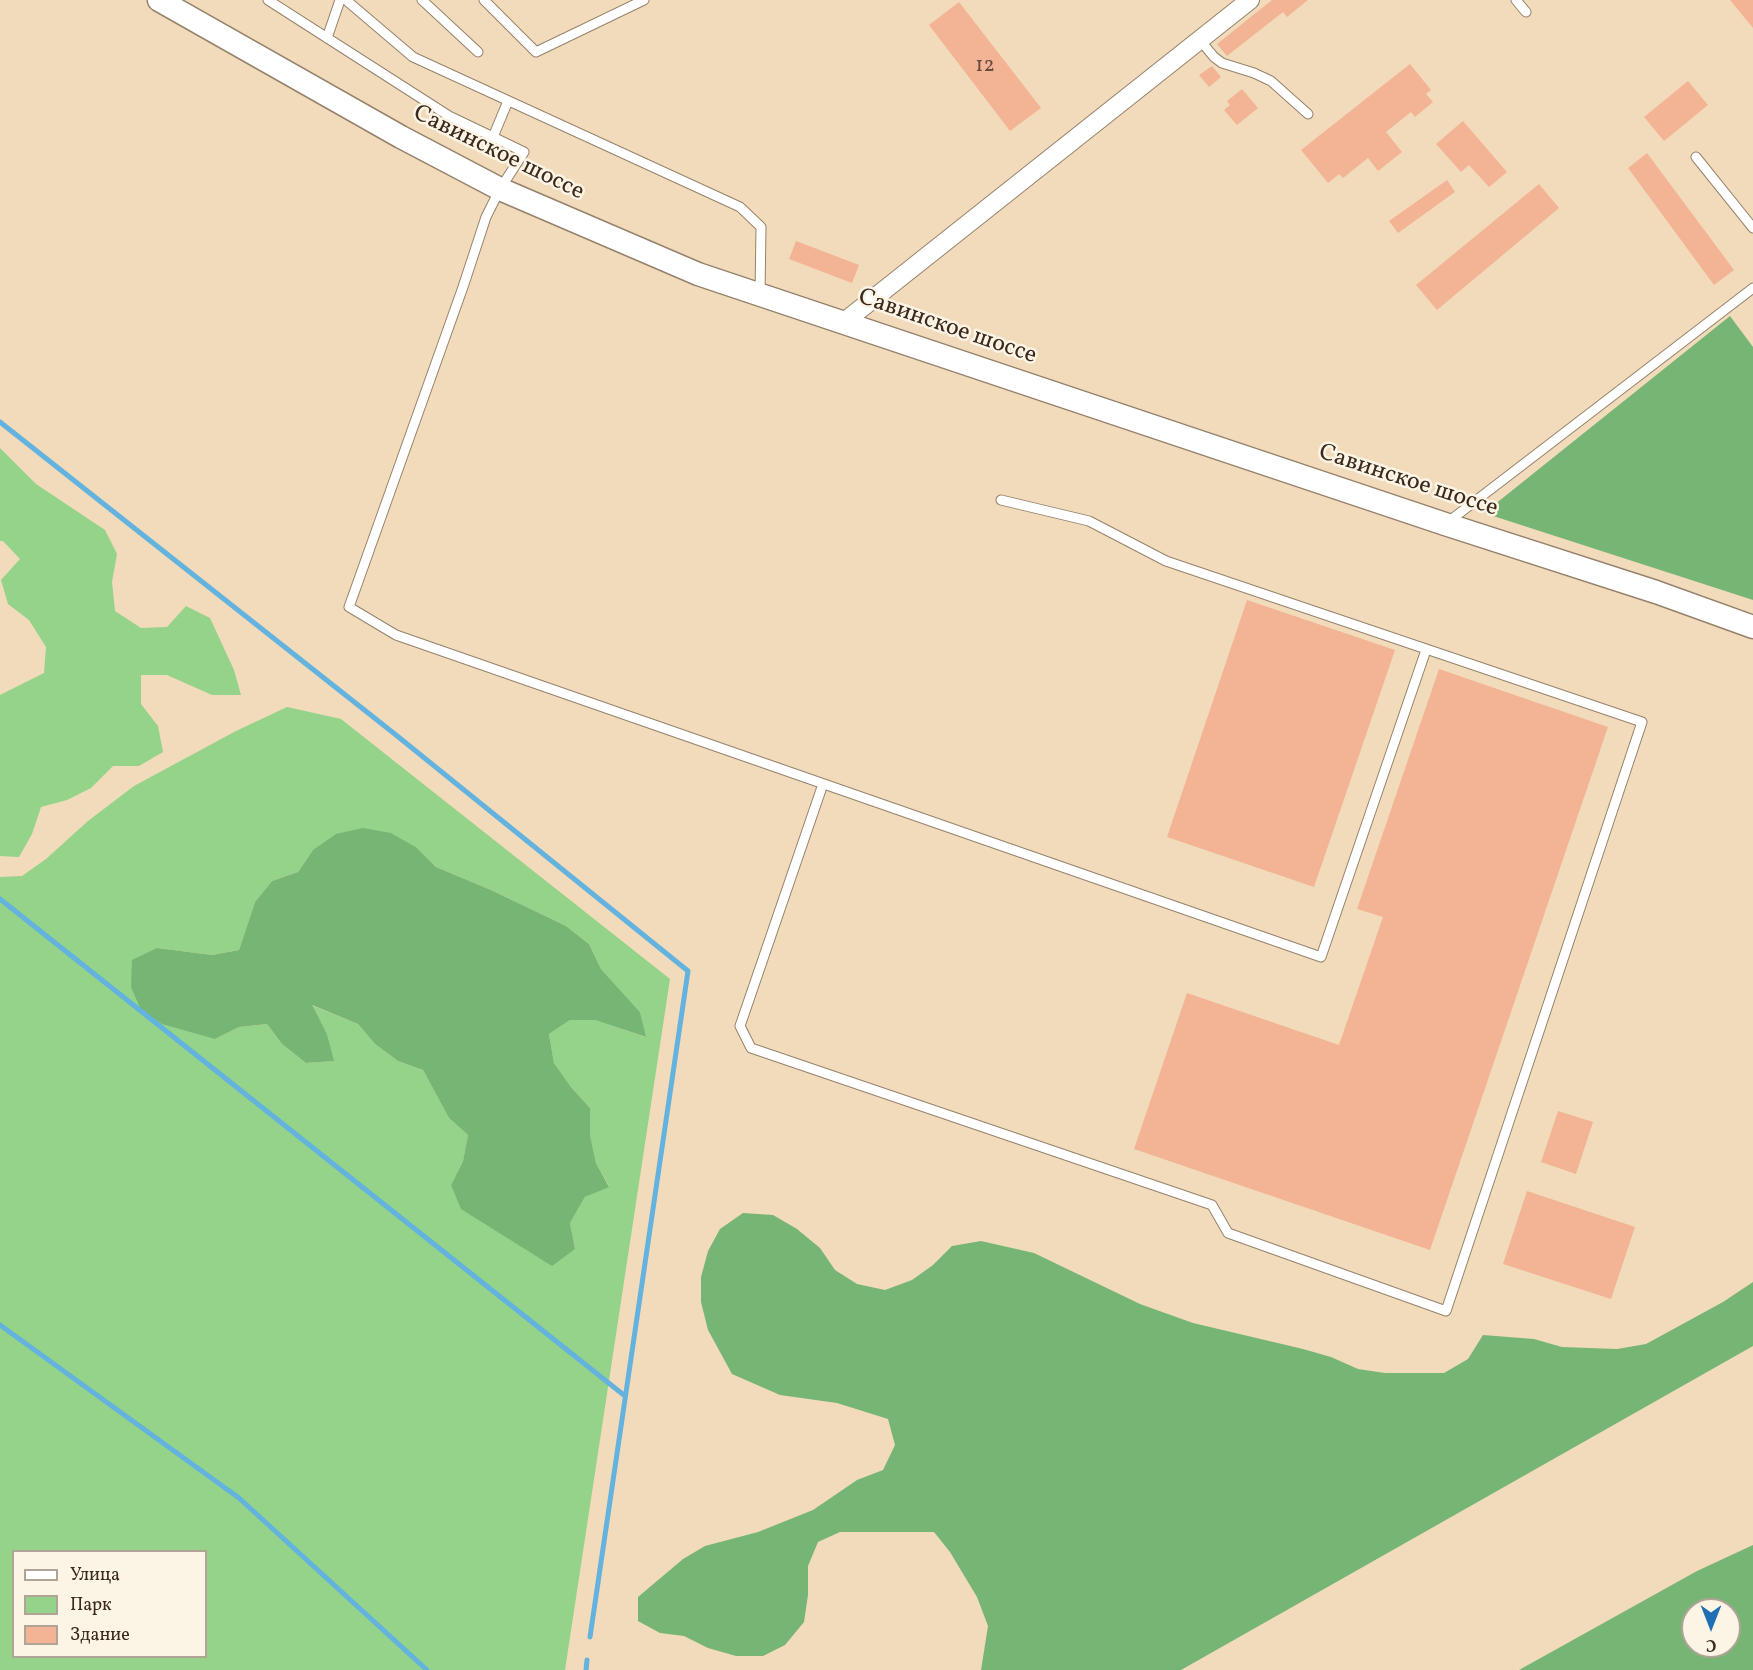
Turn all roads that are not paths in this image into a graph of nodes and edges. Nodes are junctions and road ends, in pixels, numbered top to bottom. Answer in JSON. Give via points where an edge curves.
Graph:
{"nodes":[{"id":1,"x":159,"y":0,"type":"edge"},
{"id":2,"x":268,"y":0,"type":"edge"},
{"id":3,"x":340,"y":0,"type":"edge"},
{"id":4,"x":346,"y":0,"type":"edge"},
{"id":5,"x":422,"y":0,"type":"edge"},
{"id":6,"x":484,"y":0,"type":"edge"},
{"id":7,"x":644,"y":0,"type":"edge"},
{"id":8,"x":1250,"y":0,"type":"edge"},
{"id":9,"x":1515,"y":0,"type":"edge"},
{"id":10,"x":1526,"y":12,"type":"dead end"},
{"id":11,"x":327,"y":38,"type":"junction"},
{"id":12,"x":1200,"y":40,"type":"junction"},
{"id":13,"x":478,"y":52,"type":"dead end"},
{"id":14,"x":508,"y":100,"type":"junction"},
{"id":15,"x":1308,"y":114,"type":"dead end"},
{"id":16,"x":493,"y":137,"type":"junction"},
{"id":17,"x":1696,"y":157,"type":"dead end"},
{"id":18,"x":500,"y":189,"type":"junction"},
{"id":19,"x":1753,"y":228,"type":"edge"},
{"id":20,"x":1753,"y":288,"type":"edge"},
{"id":21,"x":760,"y":294,"type":"junction"},
{"id":22,"x":844,"y":322,"type":"junction"},
{"id":23,"x":1001,"y":500,"type":"dead end"},
{"id":24,"x":1445,"y":524,"type":"junction"},
{"id":25,"x":1753,"y":627,"type":"edge"},
{"id":26,"x":1426,"y":650,"type":"junction"},
{"id":27,"x":823,"y":784,"type":"junction"}],
"edges":[{"from":1,"to":18,"type":"street","name":"Савинское шоссе"},
{"from":2,"to":11,"type":"lane"},
{"from":3,"to":11,"type":"lane"},
{"from":4,"to":14,"type":"lane","via":[[413,57]]},
{"from":5,"to":13,"type":"lane"},
{"from":6,"to":7,"type":"lane","via":[[536,52]]},
{"from":8,"to":12,"type":"street"},
{"from":9,"to":10,"type":"lane"},
{"from":11,"to":16,"type":"lane","via":[[449,116]]},
{"from":12,"to":15,"type":"lane","via":[[1222,63],[1271,81]]},
{"from":12,"to":22,"type":"street"},
{"from":14,"to":16,"type":"lane"},
{"from":14,"to":21,"type":"lane","via":[[740,207],[761,227]]},
{"from":16,"to":18,"type":"lane","via":[[524,152]]},
{"from":17,"to":19,"type":"lane"},
{"from":18,"to":21,"type":"street","name":"Савинское шоссе","via":[[698,274]]},
{"from":18,"to":27,"type":"lane","via":[[486,217],[348,607],[396,635]]},
{"from":20,"to":24,"type":"lane"},
{"from":21,"to":22,"type":"street","name":"Савинское шоссе"},
{"from":22,"to":24,"type":"street","name":"Савинское шоссе"},
{"from":23,"to":26,"type":"lane","via":[[1089,521],[1166,561]]},
{"from":24,"to":25,"type":"street","name":"Савинское шоссе"},
{"from":26,"to":27,"type":"lane","via":[[1321,957]]},
{"from":26,"to":27,"type":"lane","via":[[1642,722],[1446,1311],[1228,1233],[1212,1205],[751,1048],[740,1026]]}]}
